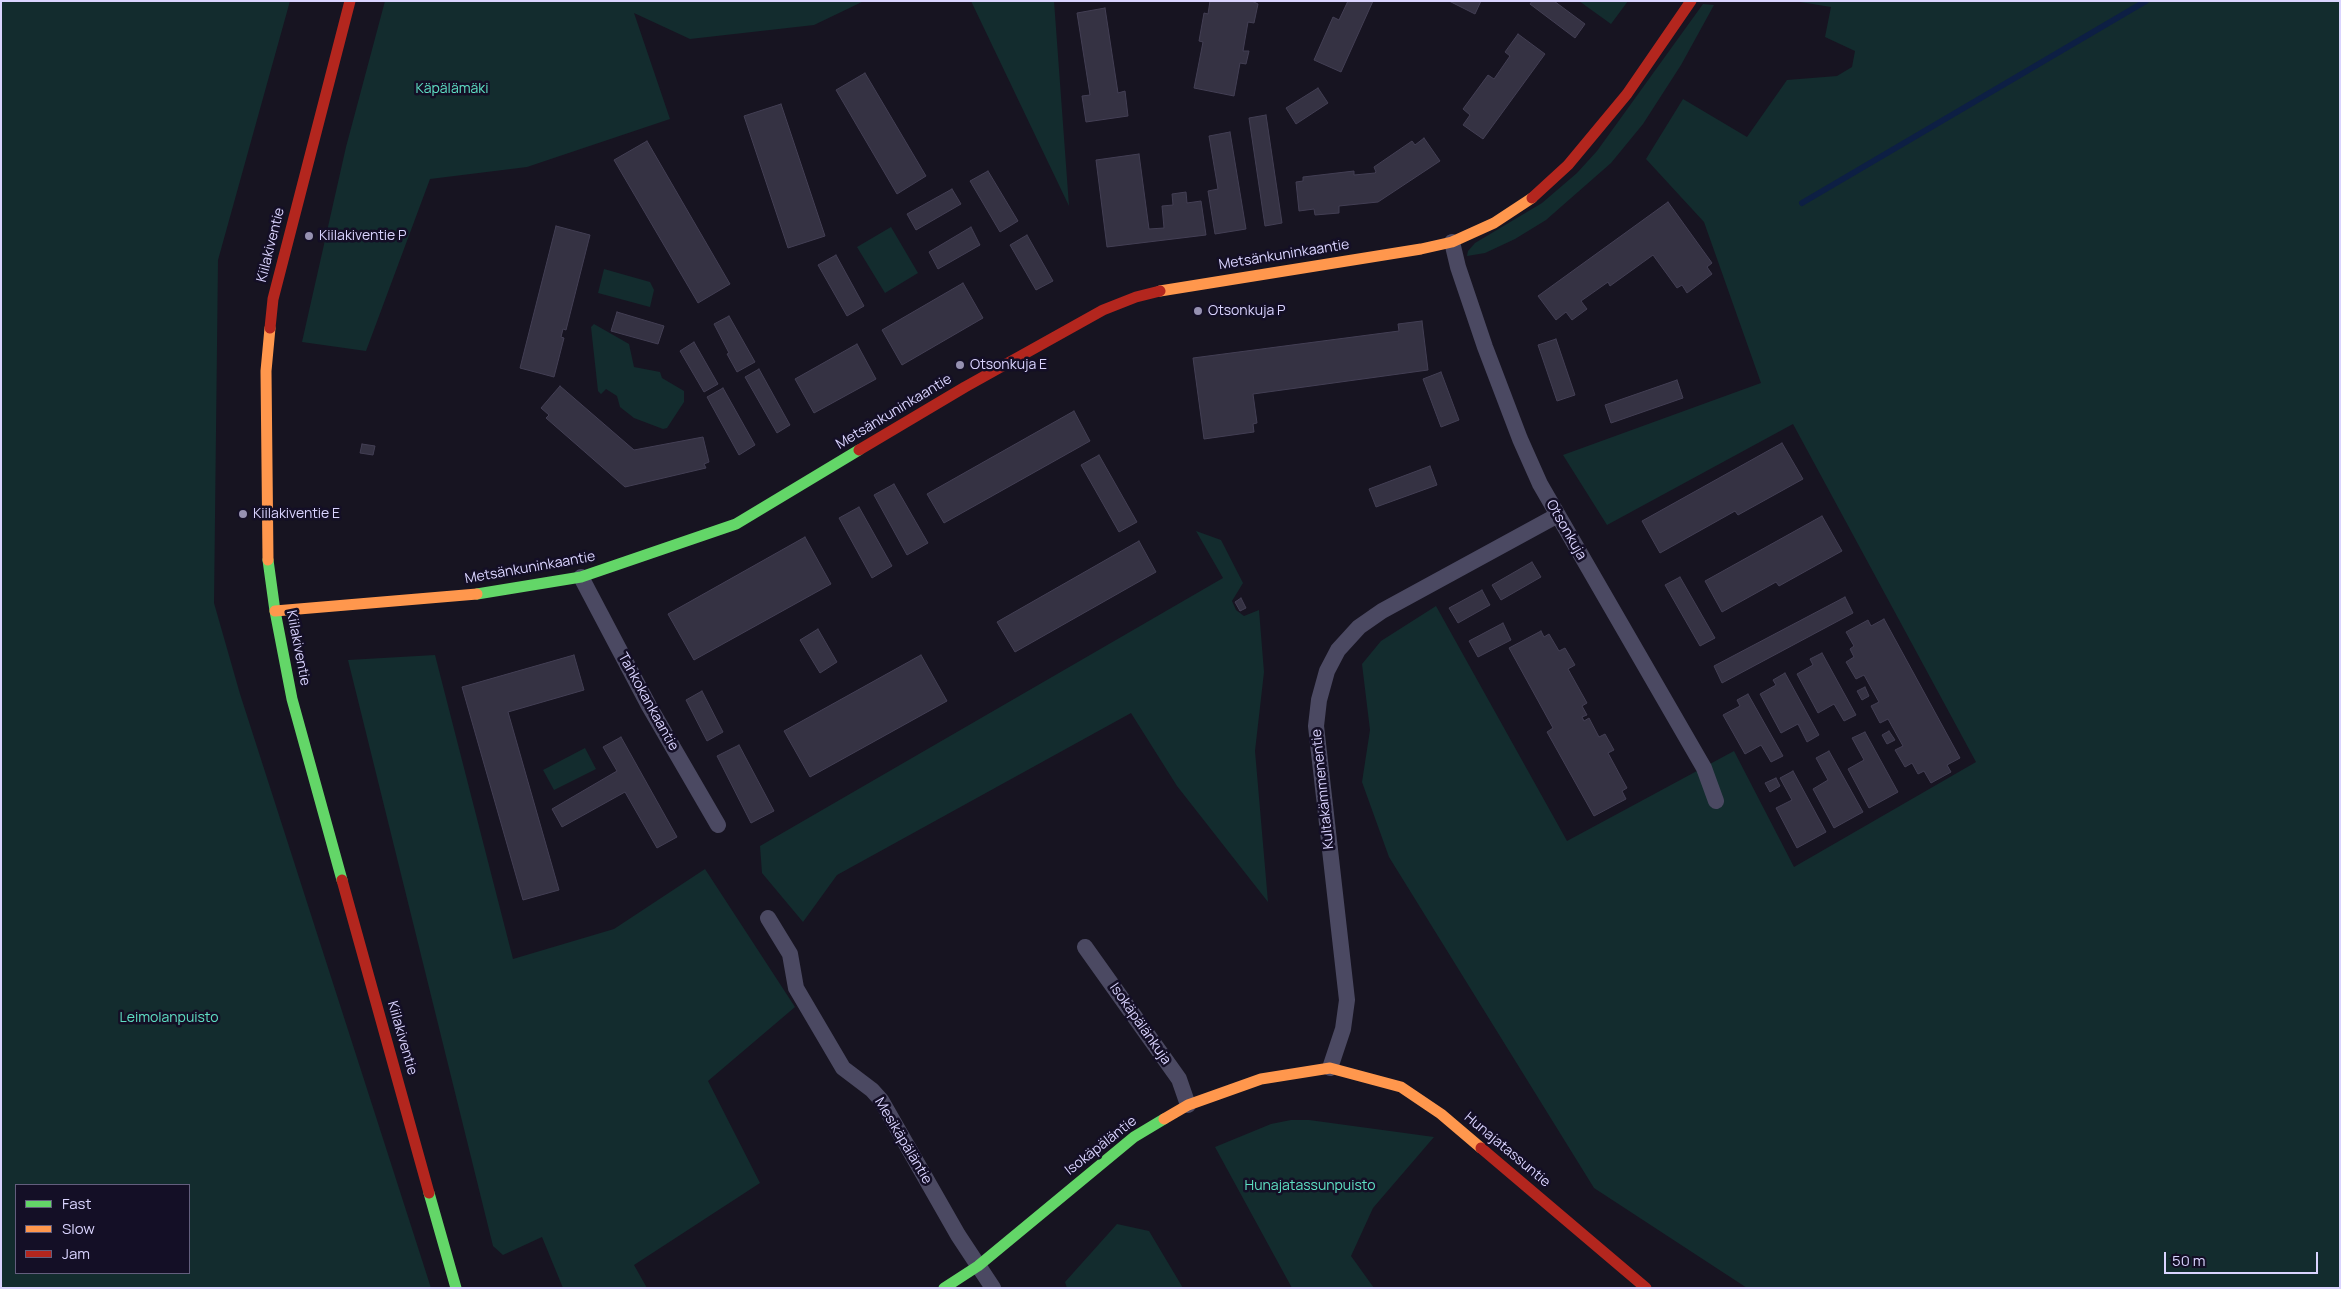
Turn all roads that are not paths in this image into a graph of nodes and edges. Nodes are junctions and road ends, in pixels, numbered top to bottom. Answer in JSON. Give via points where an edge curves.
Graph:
{"nodes":[{"id":1,"x":350,"y":1,"type":"edge"},
{"id":2,"x":1691,"y":1,"type":"edge"},
{"id":3,"x":1452,"y":242,"type":"junction"},
{"id":4,"x":1558,"y":515,"type":"junction"},
{"id":5,"x":581,"y":577,"type":"junction"},
{"id":6,"x":276,"y":611,"type":"junction"},
{"id":7,"x":1716,"y":801,"type":"dead end"},
{"id":8,"x":718,"y":826,"type":"dead end"},
{"id":9,"x":768,"y":918,"type":"dead end"},
{"id":10,"x":1085,"y":947,"type":"dead end"},
{"id":11,"x":1330,"y":1068,"type":"junction"},
{"id":12,"x":1188,"y":1105,"type":"junction"},
{"id":13,"x":978,"y":1266,"type":"junction"},
{"id":14,"x":456,"y":1288,"type":"edge"},
{"id":15,"x":944,"y":1288,"type":"edge"},
{"id":16,"x":993,"y":1288,"type":"edge"},
{"id":17,"x":1646,"y":1288,"type":"edge"}],
"edges":[{"from":1,"to":6,"type":"street","name":"Kiilakiventie","via":[[273,299],[266,371],[268,557]]},
{"from":2,"to":3,"type":"street","name":"Metsänkuninkaantie","via":[[1627,94],[1568,166],[1529,200],[1494,223]]},
{"from":3,"to":4,"type":"street","name":"Otsonkuja","via":[[1479,329],[1520,439]]},
{"from":3,"to":5,"type":"street","name":"Metsänkuninkaantie","via":[[1172,288],[1136,297],[1103,310],[965,387],[736,524]]},
{"from":4,"to":7,"type":"street","name":"Otsonkuja","via":[[1704,768]]},
{"from":4,"to":11,"type":"street","name":"Kultakämmenentie","via":[[1382,611],[1359,627],[1338,650],[1327,671],[1316,726],[1347,1000],[1343,1029]]},
{"from":5,"to":6,"type":"street","name":"Metsänkuninkaantie","via":[[493,593]]},
{"from":5,"to":8,"type":"street","name":"Tahkokankaantie","via":[[649,706]]},
{"from":6,"to":14,"type":"street","name":"Kiilakiventie","via":[[292,699]]},
{"from":9,"to":13,"type":"street","name":"Mesikäpäläntie","via":[[790,954],[796,988],[843,1068],[880,1100]]},
{"from":10,"to":12,"type":"street","name":"Isokäpälänkuja","via":[[1179,1079]]},
{"from":11,"to":12,"type":"street","name":"Isokäpäläntie","via":[[1261,1079]]},
{"from":11,"to":17,"type":"street","name":"Hunajatassuntie","via":[[1401,1087],[1440,1114]]},
{"from":12,"to":13,"type":"street","name":"Isokäpäläntie","via":[[1134,1137]]},
{"from":13,"to":15,"type":"street","name":"Isokäpäläntie"},
{"from":13,"to":16,"type":"street","name":"Mesikäpäläntie"}]}
